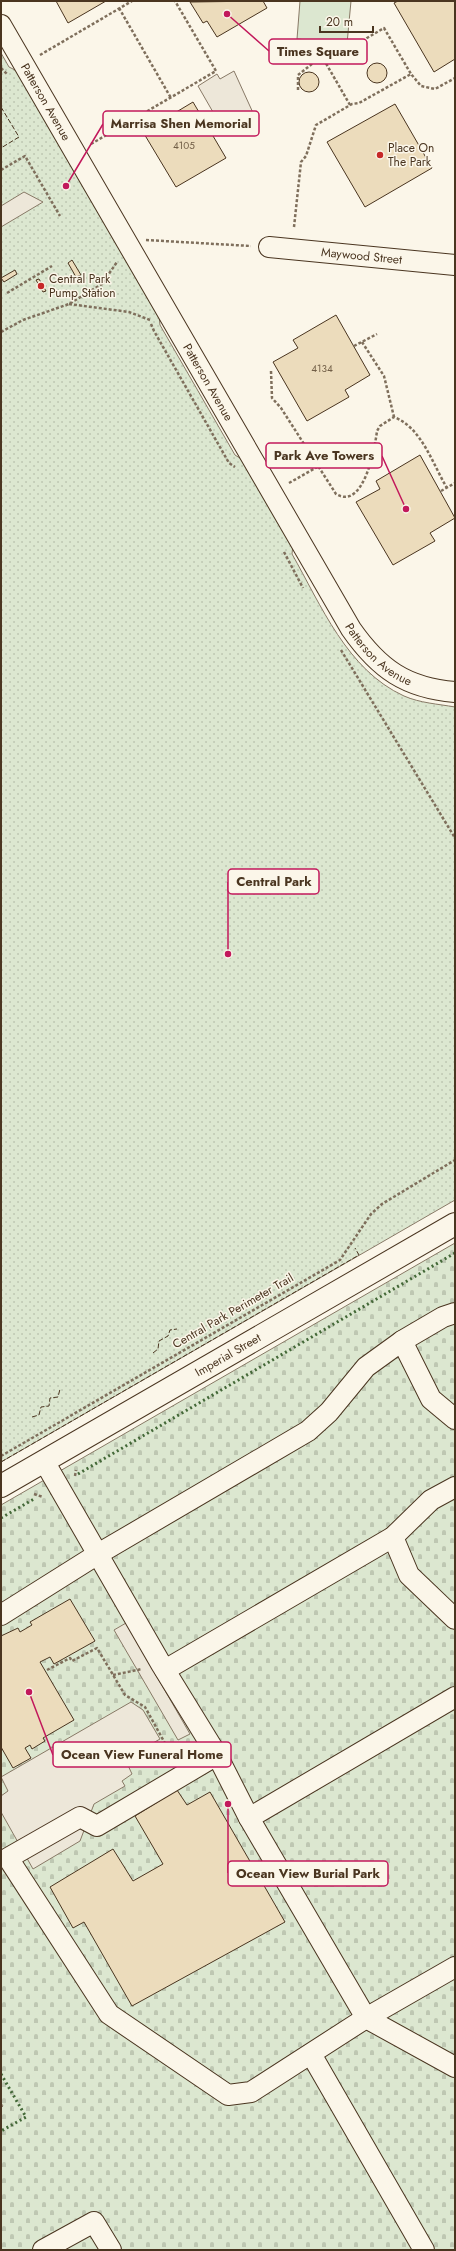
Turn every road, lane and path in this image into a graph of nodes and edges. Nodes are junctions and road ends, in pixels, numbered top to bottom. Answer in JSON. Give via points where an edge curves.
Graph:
{"nodes":[{"id":1,"x":132,"y":1,"type":"edge"},
{"id":2,"x":176,"y":1,"type":"edge"},
{"id":3,"x":119,"y":8,"type":"junction"},
{"id":4,"x":1,"y":25,"type":"edge"},
{"id":5,"x":322,"y":56,"type":"junction"},
{"id":6,"x":24,"y":65,"type":"junction"},
{"id":7,"x":412,"y":74,"type":"junction"},
{"id":8,"x":455,"y":78,"type":"edge"},
{"id":9,"x":298,"y":90,"type":"dead end"},
{"id":10,"x":171,"y":98,"type":"junction"},
{"id":11,"x":350,"y":105,"type":"junction"},
{"id":12,"x":76,"y":154,"type":"junction"},
{"id":13,"x":1,"y":170,"type":"edge"},
{"id":14,"x":60,"y":216,"type":"dead end"},
{"id":15,"x":294,"y":227,"type":"dead end"},
{"id":16,"x":154,"y":240,"type":"dead end"},
{"id":17,"x":238,"y":244,"type":"dead end"},
{"id":18,"x":269,"y":247,"type":"dead end"},
{"id":19,"x":120,"y":258,"type":"dead end"},
{"id":20,"x":455,"y":265,"type":"edge"},
{"id":21,"x":52,"y":266,"type":"dead end"},
{"id":22,"x":7,"y":293,"type":"dead end"},
{"id":23,"x":69,"y":304,"type":"junction"},
{"id":24,"x":151,"y":321,"type":"dead end"},
{"id":25,"x":1,"y":332,"type":"edge"},
{"id":26,"x":377,"y":334,"type":"dead end"},
{"id":27,"x":362,"y":342,"type":"junction"},
{"id":28,"x":354,"y":346,"type":"dead end"},
{"id":29,"x":271,"y":371,"type":"dead end"},
{"id":30,"x":394,"y":417,"type":"junction"},
{"id":31,"x":319,"y":466,"type":"junction"},
{"id":32,"x":289,"y":483,"type":"dead end"},
{"id":33,"x":455,"y":483,"type":"edge"},
{"id":34,"x":447,"y":488,"type":"junction"},
{"id":35,"x":441,"y":491,"type":"dead end"},
{"id":36,"x":455,"y":692,"type":"edge"},
{"id":37,"x":455,"y":1160,"type":"edge"},
{"id":38,"x":455,"y":1224,"type":"edge"},
{"id":39,"x":455,"y":1313,"type":"edge"},
{"id":40,"x":402,"y":1341,"type":"junction"},
{"id":41,"x":455,"y":1419,"type":"edge"},
{"id":42,"x":1,"y":1456,"type":"edge"},
{"id":43,"x":44,"y":1461,"type":"junction"},
{"id":44,"x":1,"y":1486,"type":"edge"},
{"id":45,"x":455,"y":1487,"type":"edge"},
{"id":46,"x":393,"y":1537,"type":"junction"},
{"id":47,"x":98,"y":1554,"type":"junction"},
{"id":48,"x":1,"y":1615,"type":"edge"},
{"id":49,"x":455,"y":1619,"type":"edge"},
{"id":50,"x":163,"y":1667,"type":"junction"},
{"id":51,"x":47,"y":1670,"type":"dead end"},
{"id":52,"x":113,"y":1675,"type":"junction"},
{"id":53,"x":455,"y":1697,"type":"edge"},
{"id":54,"x":217,"y":1755,"type":"junction"},
{"id":55,"x":165,"y":1760,"type":"dead end"},
{"id":56,"x":249,"y":1818,"type":"junction"},
{"id":57,"x":455,"y":1967,"type":"edge"},
{"id":58,"x":366,"y":2018,"type":"junction"},
{"id":59,"x":311,"y":2054,"type":"junction"},
{"id":60,"x":455,"y":2068,"type":"edge"},
{"id":61,"x":43,"y":2250,"type":"edge"},
{"id":62,"x":111,"y":2250,"type":"edge"},
{"id":63,"x":424,"y":2250,"type":"edge"}],
"edges":[{"from":1,"to":3,"type":"path"},
{"from":2,"to":10,"type":"path","via":[[216,71]]},
{"from":3,"to":6,"type":"path"},
{"from":3,"to":10,"type":"path"},
{"from":4,"to":6,"type":"street","name":"Patterson Avenue"},
{"from":5,"to":7,"type":"path","via":[[320,53],[324,46],[358,48],[367,38],[384,28]]},
{"from":5,"to":9,"type":"path","via":[[298,76]]},
{"from":5,"to":11,"type":"path"},
{"from":6,"to":12,"type":"street","name":"Patterson Avenue"},
{"from":7,"to":8,"type":"path","via":[[421,86],[435,89]]},
{"from":7,"to":11,"type":"path","via":[[359,103]]},
{"from":10,"to":12,"type":"path"},
{"from":11,"to":15,"type":"path","via":[[314,128],[302,162]]},
{"from":12,"to":36,"type":"street","name":"Patterson Avenue","via":[[362,644],[380,664],[399,678],[432,690]]},
{"from":13,"to":14,"type":"path","via":[[25,156]]},
{"from":16,"to":17,"type":"path"},
{"from":18,"to":20,"type":"street","name":"Maywood Street"},
{"from":19,"to":23,"type":"path","via":[[102,284]]},
{"from":21,"to":22,"type":"path"},
{"from":23,"to":24,"type":"path","via":[[129,312]]},
{"from":23,"to":25,"type":"path","via":[[23,320]]},
{"from":26,"to":27,"type":"path"},
{"from":27,"to":28,"type":"path"},
{"from":27,"to":30,"type":"path","via":[[384,376]]},
{"from":29,"to":31,"type":"path","via":[[272,398]]},
{"from":30,"to":31,"type":"path","via":[[377,431],[366,476],[359,489],[350,495],[339,496]]},
{"from":30,"to":34,"type":"path","via":[[409,425],[417,435]]},
{"from":31,"to":32,"type":"path"},
{"from":33,"to":34,"type":"path"},
{"from":34,"to":35,"type":"path"},
{"from":37,"to":42,"type":"path","name":"Central Park Perimeter Trail","via":[[382,1204],[371,1214],[340,1260]]},
{"from":38,"to":43,"type":"main road","name":"Imperial Street"},
{"from":39,"to":40,"type":"street","via":[[443,1317]]},
{"from":40,"to":41,"type":"street","via":[[432,1399]]},
{"from":40,"to":47,"type":"street","via":[[366,1367],[329,1412],[308,1431]]},
{"from":43,"to":44,"type":"main road","name":"Imperial Street"},
{"from":43,"to":47,"type":"street"},
{"from":45,"to":46,"type":"street","via":[[431,1500]]},
{"from":46,"to":49,"type":"street","via":[[409,1575]]},
{"from":46,"to":50,"type":"street"},
{"from":47,"to":48,"type":"street"},
{"from":47,"to":50,"type":"street"},
{"from":50,"to":52,"type":"path"},
{"from":50,"to":54,"type":"street"},
{"from":51,"to":52,"type":"path","via":[[97,1648]]},
{"from":52,"to":55,"type":"path","via":[[125,1695],[145,1707],[172,1756]]},
{"from":53,"to":56,"type":"street"},
{"from":54,"to":56,"type":"street"},
{"from":54,"to":59,"type":"street","via":[[97,1826],[80,1818],[8,1858],[109,2014],[228,2096],[251,2092]]},
{"from":56,"to":58,"type":"street"},
{"from":57,"to":58,"type":"street"},
{"from":58,"to":59,"type":"street"},
{"from":58,"to":60,"type":"street"},
{"from":59,"to":63,"type":"street"},
{"from":61,"to":62,"type":"street","via":[[94,2222]]}]}
